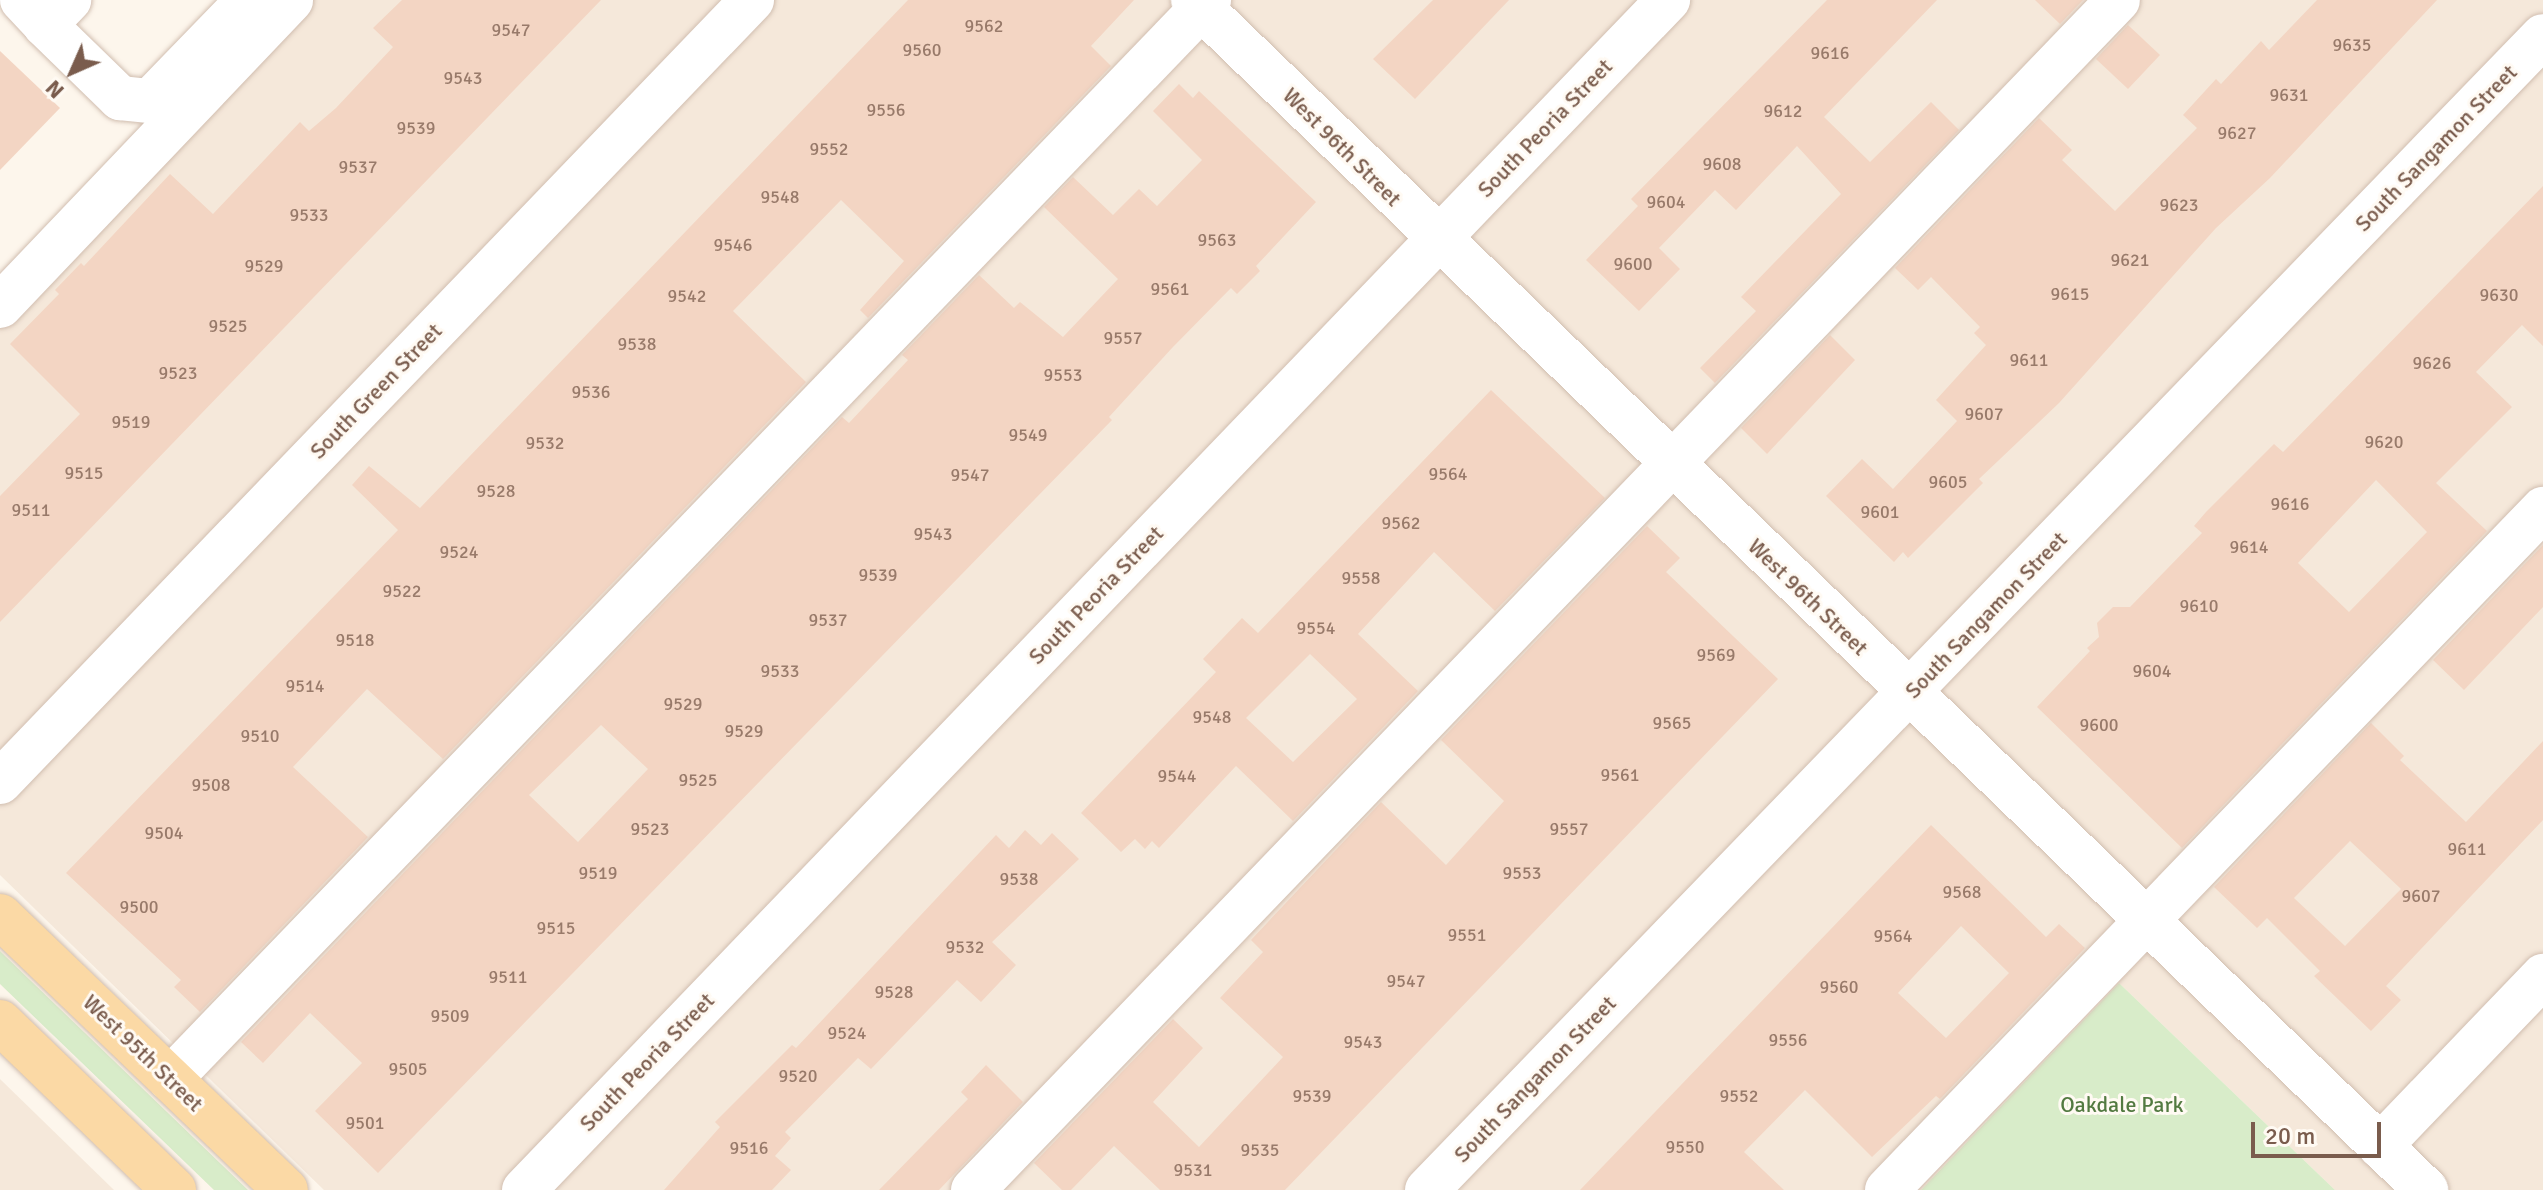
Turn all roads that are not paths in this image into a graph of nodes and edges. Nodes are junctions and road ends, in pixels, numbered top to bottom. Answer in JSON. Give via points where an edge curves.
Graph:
{"nodes":[{"id":1,"x":248,"y":0,"type":"edge"},
{"id":2,"x":291,"y":0,"type":"edge"},
{"id":3,"x":752,"y":0,"type":"edge"},
{"id":4,"x":1668,"y":0,"type":"edge"},
{"id":5,"x":2118,"y":0,"type":"edge"},
{"id":6,"x":1201,"y":3,"type":"edge"},
{"id":7,"x":45,"y":8,"type":"edge"},
{"id":8,"x":2543,"y":36,"type":"edge"},
{"id":9,"x":1437,"y":241,"type":"junction"},
{"id":10,"x":0,"y":306,"type":"edge"},
{"id":11,"x":1670,"y":465,"type":"junction"},
{"id":12,"x":2543,"y":509,"type":"edge"},
{"id":13,"x":1910,"y":694,"type":"junction"},
{"id":14,"x":0,"y":782,"type":"edge"},
{"id":15,"x":0,"y":916,"type":"edge"},
{"id":16,"x":2146,"y":921,"type":"junction"},
{"id":17,"x":2543,"y":976,"type":"edge"},
{"id":18,"x":0,"y":1022,"type":"edge"},
{"id":19,"x":170,"y":1079,"type":"junction"},
{"id":20,"x":2380,"y":1146,"type":"junction"},
{"id":21,"x":174,"y":1190,"type":"edge"},
{"id":22,"x":286,"y":1190,"type":"edge"},
{"id":23,"x":524,"y":1190,"type":"edge"},
{"id":24,"x":973,"y":1190,"type":"edge"},
{"id":25,"x":1427,"y":1190,"type":"edge"},
{"id":26,"x":1887,"y":1190,"type":"edge"},
{"id":27,"x":2426,"y":1190,"type":"edge"}],
"edges":[{"from":1,"to":7,"type":"street","via":[[150,101],[120,98]]},
{"from":2,"to":10,"type":"street"},
{"from":3,"to":14,"type":"street","name":"South Green Street"},
{"from":4,"to":9,"type":"street","name":"South Peoria Street"},
{"from":5,"to":11,"type":"street"},
{"from":6,"to":9,"type":"street","name":"West 96th Street"},
{"from":6,"to":19,"type":"street"},
{"from":8,"to":13,"type":"street","name":"South Sangamon Street"},
{"from":9,"to":11,"type":"street","name":"West 96th Street"},
{"from":9,"to":23,"type":"street","name":"South Peoria Street"},
{"from":11,"to":13,"type":"street","name":"West 96th Street"},
{"from":11,"to":24,"type":"street"},
{"from":12,"to":16,"type":"street"},
{"from":13,"to":16,"type":"street","name":"West 96th Street"},
{"from":13,"to":25,"type":"street","name":"South Sangamon Street"},
{"from":15,"to":19,"type":"main road","name":"West 95th Street"},
{"from":16,"to":20,"type":"street","name":"West 96th Street"},
{"from":16,"to":26,"type":"street"},
{"from":17,"to":20,"type":"street"},
{"from":18,"to":21,"type":"main road"},
{"from":19,"to":22,"type":"main road","name":"West 95th Street"},
{"from":20,"to":27,"type":"street","name":"West 96th Street"}]}
